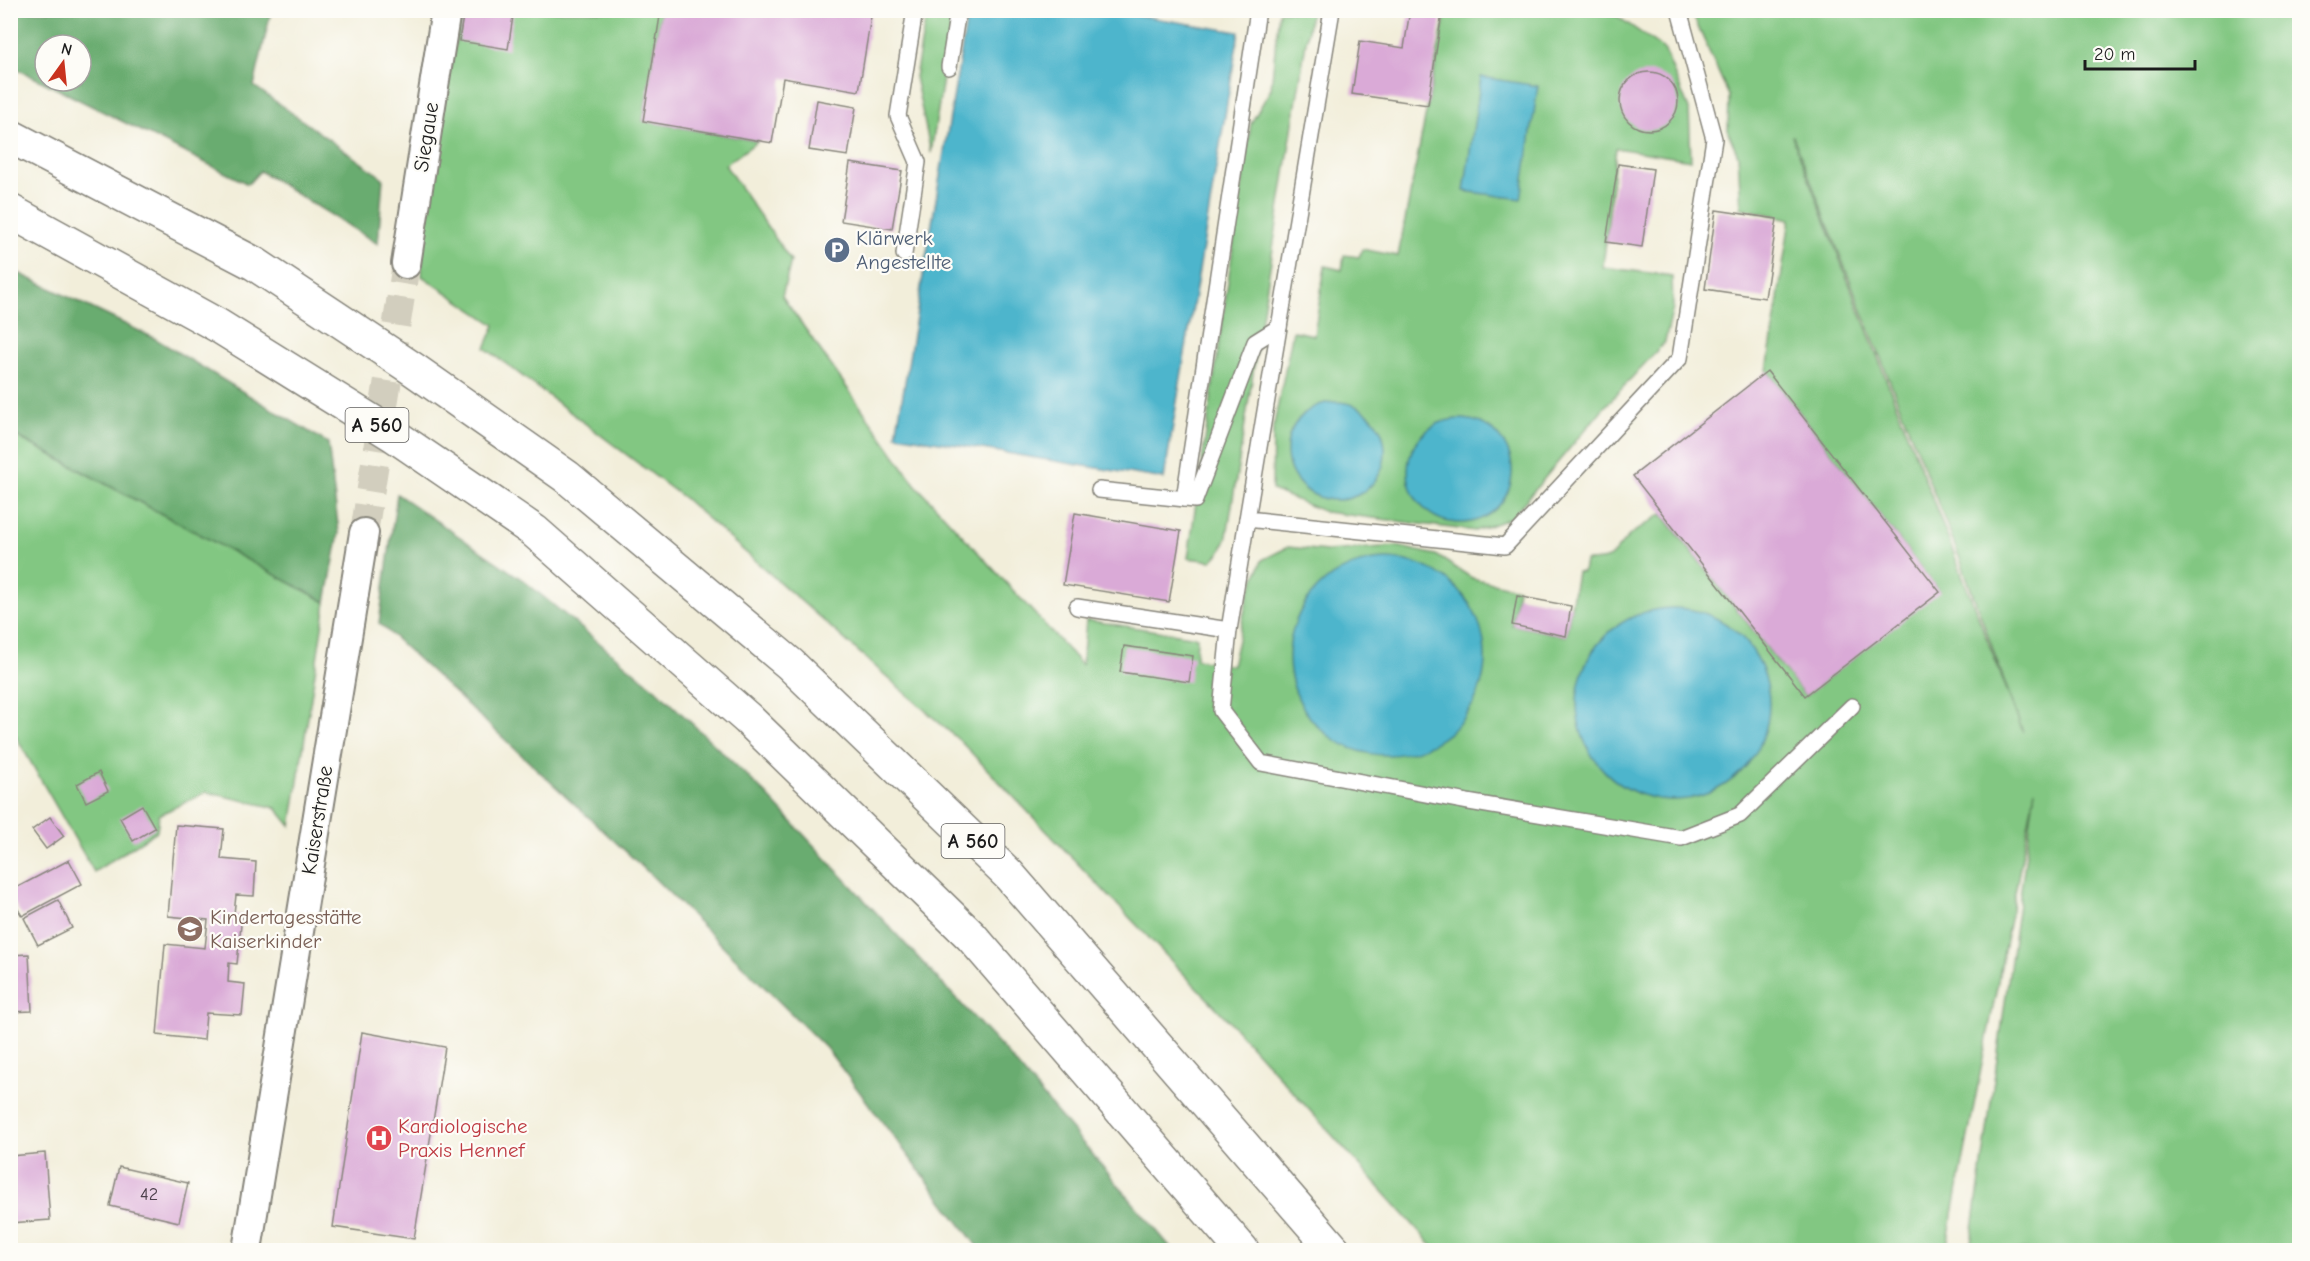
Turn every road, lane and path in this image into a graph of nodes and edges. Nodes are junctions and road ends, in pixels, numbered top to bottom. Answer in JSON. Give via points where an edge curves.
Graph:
{"nodes":[{"id":1,"x":446,"y":10,"type":"edge"},
{"id":2,"x":915,"y":10,"type":"edge"},
{"id":3,"x":958,"y":10,"type":"edge"},
{"id":4,"x":1258,"y":10,"type":"edge"},
{"id":5,"x":1332,"y":10,"type":"edge"},
{"id":6,"x":1679,"y":10,"type":"edge"},
{"id":7,"x":949,"y":67,"type":"dead end"},
{"id":8,"x":10,"y":136,"type":"edge"},
{"id":9,"x":10,"y":211,"type":"edge"},
{"id":10,"x":904,"y":254,"type":"dead end"},
{"id":11,"x":406,"y":264,"type":"tunnel mouth"},
{"id":12,"x":1279,"y":327,"type":"junction"},
{"id":13,"x":1099,"y":490,"type":"dead end"},
{"id":14,"x":1184,"y":499,"type":"junction"},
{"id":15,"x":1247,"y":519,"type":"junction"},
{"id":16,"x":364,"y":532,"type":"tunnel mouth"},
{"id":17,"x":1077,"y":607,"type":"dead end"},
{"id":18,"x":1229,"y":630,"type":"junction"},
{"id":19,"x":1852,"y":706,"type":"dead end"},
{"id":20,"x":247,"y":1251,"type":"edge"},
{"id":21,"x":1242,"y":1251,"type":"edge"},
{"id":22,"x":1334,"y":1251,"type":"edge"}],
"edges":[{"from":1,"to":11,"type":"street","name":"Siegaue"},
{"from":2,"to":10,"type":"lane","via":[[898,116],[918,162]]},
{"from":3,"to":7,"type":"lane"},
{"from":4,"to":14,"type":"lane"},
{"from":5,"to":12,"type":"lane"},
{"from":6,"to":15,"type":"lane","via":[[1714,139],[1680,358],[1505,546]]},
{"from":8,"to":22,"type":"highway","number":"A 560","via":[[255,264],[413,369],[567,477],[782,657],[1009,875]]},
{"from":9,"to":21,"type":"highway","number":"A 560","via":[[217,325],[392,434],[534,531],[748,718],[971,936]]},
{"from":12,"to":14,"type":"lane","via":[[1255,342],[1195,500]]},
{"from":12,"to":15,"type":"lane"},
{"from":13,"to":14,"type":"lane"},
{"from":15,"to":18,"type":"lane"},
{"from":16,"to":20,"type":"street","name":"Kaiserstraße"},
{"from":17,"to":18,"type":"lane"},
{"from":18,"to":19,"type":"lane","via":[[1221,711],[1261,763],[1681,838],[1740,815]]}]}
